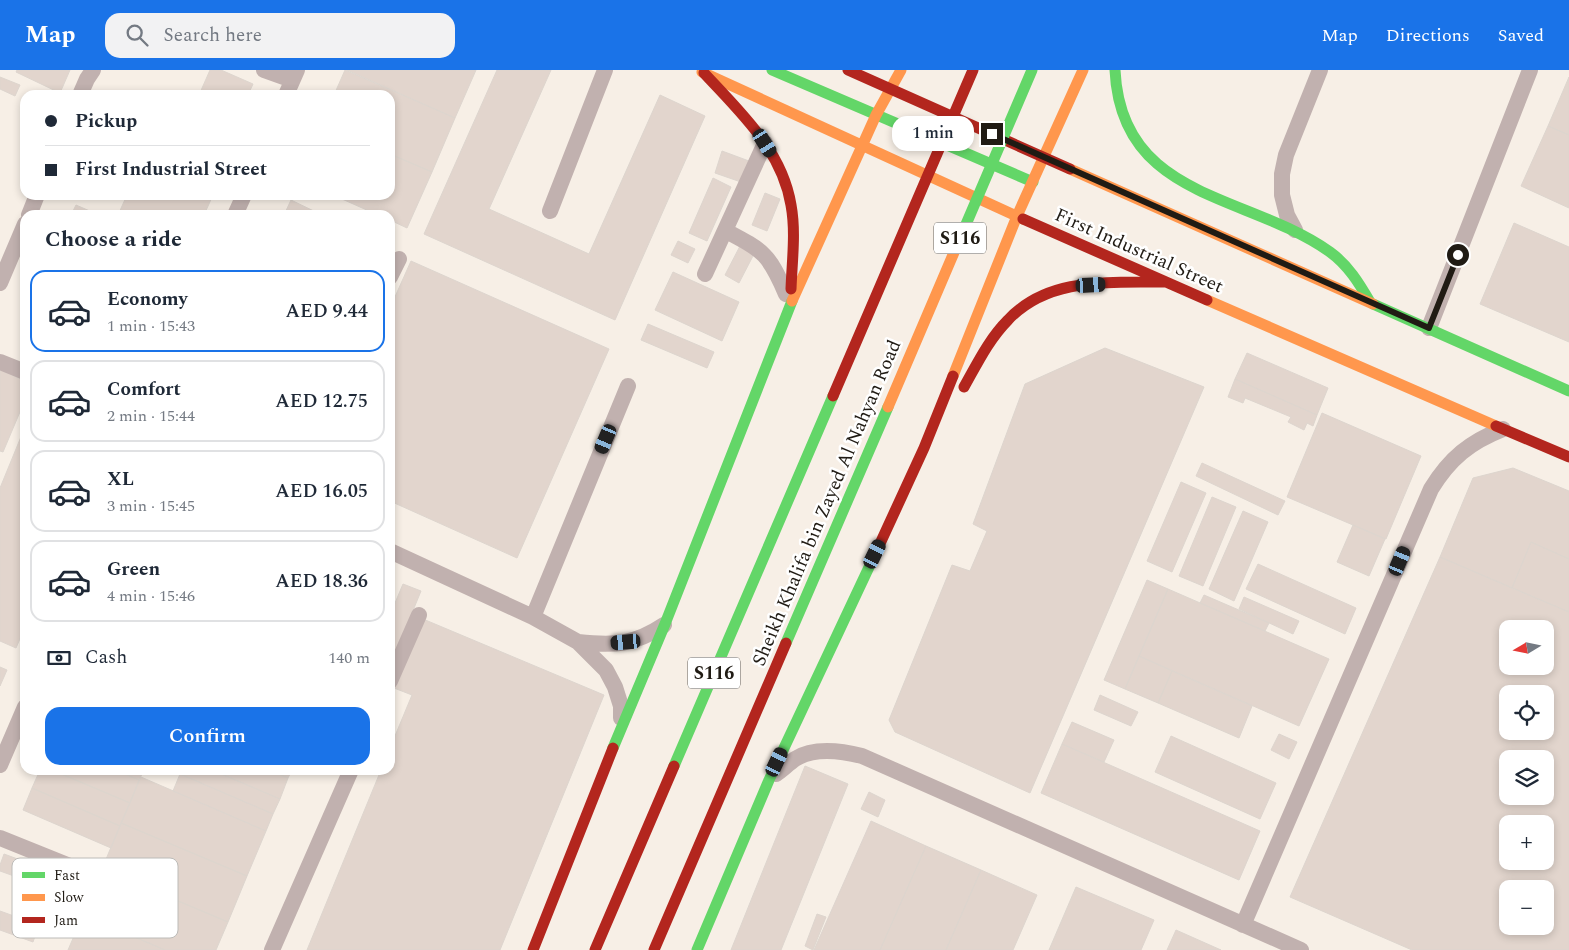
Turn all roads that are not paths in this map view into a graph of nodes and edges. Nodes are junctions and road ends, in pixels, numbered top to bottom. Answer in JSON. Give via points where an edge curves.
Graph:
{"nodes":[{"id":1,"x":93,"y":70,"type":"edge"},
{"id":2,"x":264,"y":70,"type":"edge"},
{"id":3,"x":605,"y":70,"type":"edge"},
{"id":4,"x":772,"y":70,"type":"edge"},
{"id":5,"x":848,"y":70,"type":"edge"},
{"id":6,"x":901,"y":70,"type":"edge"},
{"id":7,"x":973,"y":70,"type":"edge"},
{"id":8,"x":1032,"y":70,"type":"edge"},
{"id":9,"x":1083,"y":70,"type":"edge"},
{"id":10,"x":1115,"y":70,"type":"edge"},
{"id":11,"x":1320,"y":70,"type":"edge"},
{"id":12,"x":1530,"y":70,"type":"edge"},
{"id":13,"x":701,"y":71,"type":"edge"},
{"id":14,"x":292,"y":82,"type":"edge"},
{"id":15,"x":82,"y":90,"type":"edge"},
{"id":16,"x":891,"y":90,"type":"junction"},
{"id":17,"x":876,"y":114,"type":"junction"},
{"id":18,"x":765,"y":143,"type":"junction"},
{"id":19,"x":862,"y":145,"type":"junction"},
{"id":20,"x":1044,"y":157,"type":"junction"},
{"id":21,"x":1033,"y":182,"type":"junction"},
{"id":22,"x":550,"y":211,"type":"dead end"},
{"id":23,"x":1017,"y":216,"type":"junction"},
{"id":24,"x":726,"y":231,"type":"junction"},
{"id":25,"x":1296,"y":232,"type":"junction"},
{"id":26,"x":20,"y":236,"type":"edge"},
{"id":27,"x":399,"y":259,"type":"dead end"},
{"id":28,"x":395,"y":267,"type":"edge"},
{"id":29,"x":706,"y":274,"type":"dead end"},
{"id":30,"x":1166,"y":282,"type":"junction"},
{"id":31,"x":0,"y":283,"type":"edge"},
{"id":32,"x":1370,"y":302,"type":"junction"},
{"id":33,"x":790,"y":304,"type":"junction"},
{"id":34,"x":1429,"y":328,"type":"junction"},
{"id":35,"x":0,"y":362,"type":"edge"},
{"id":36,"x":20,"y":370,"type":"edge"},
{"id":37,"x":628,"y":386,"type":"dead end"},
{"id":38,"x":1569,"y":390,"type":"edge"},
{"id":39,"x":957,"y":400,"type":"dead end"},
{"id":40,"x":950,"y":414,"type":"dead end"},
{"id":41,"x":1503,"y":430,"type":"junction"},
{"id":42,"x":924,"y":448,"type":"junction"},
{"id":43,"x":1569,"y":457,"type":"edge"},
{"id":44,"x":395,"y":553,"type":"edge"},
{"id":45,"x":419,"y":615,"type":"dead end"},
{"id":46,"x":533,"y":617,"type":"junction"},
{"id":47,"x":665,"y":624,"type":"junction"},
{"id":48,"x":578,"y":642,"type":"junction"},
{"id":49,"x":395,"y":670,"type":"edge"},
{"id":50,"x":20,"y":719,"type":"edge"},
{"id":51,"x":622,"y":725,"type":"junction"},
{"id":52,"x":0,"y":765,"type":"edge"},
{"id":53,"x":349,"y":775,"type":"edge"},
{"id":54,"x":769,"y":780,"type":"junction"},
{"id":55,"x":0,"y":838,"type":"edge"},
{"id":56,"x":50,"y":858,"type":"edge"},
{"id":57,"x":1243,"y":924,"type":"junction"},
{"id":58,"x":272,"y":950,"type":"edge"},
{"id":59,"x":533,"y":950,"type":"edge"},
{"id":60,"x":595,"y":950,"type":"edge"},
{"id":61,"x":654,"y":950,"type":"edge"},
{"id":62,"x":697,"y":950,"type":"edge"},
{"id":63,"x":1301,"y":950,"type":"edge"}],
"edges":[{"from":1,"to":15,"type":"lane"},
{"from":2,"to":14,"type":"lane"},
{"from":3,"to":22,"type":"lane"},
{"from":4,"to":17,"type":"main road"},
{"from":5,"to":16,"type":"main road"},
{"from":6,"to":16,"type":"main road"},
{"from":7,"to":60,"type":"main road","name":"Sheikh Khalifa bin Zayed Al Nahyan Road","number":"S116","bridge":true},
{"from":8,"to":61,"type":"main road","name":"Sheikh Khalifa bin Zayed Al Nahyan Road","number":"S116","bridge":true},
{"from":9,"to":20,"type":"main road"},
{"from":10,"to":25,"type":"main road","via":[[1122,115],[1142,149],[1158,166],[1176,179]]},
{"from":11,"to":25,"type":"lane","via":[[1286,155],[1282,174],[1282,195]]},
{"from":12,"to":34,"type":"lane"},
{"from":13,"to":18,"type":"main road"},
{"from":13,"to":19,"type":"main road","name":"First Industrial Street"},
{"from":16,"to":17,"type":"main road"},
{"from":16,"to":20,"type":"main road"},
{"from":17,"to":19,"type":"main road"},
{"from":17,"to":21,"type":"main road"},
{"from":18,"to":24,"type":"lane"},
{"from":18,"to":33,"type":"main road","via":[[779,165],[791,203],[794,241]]},
{"from":19,"to":23,"type":"main road","name":"First Industrial Street"},
{"from":19,"to":33,"type":"main road"},
{"from":20,"to":21,"type":"main road"},
{"from":20,"to":32,"type":"main road"},
{"from":21,"to":23,"type":"main road"},
{"from":23,"to":30,"type":"main road","name":"First Industrial Street"},
{"from":23,"to":42,"type":"main road"},
{"from":24,"to":29,"type":"lane"},
{"from":24,"to":33,"type":"lane","via":[[764,254],[776,270]]},
{"from":25,"to":32,"type":"main road","via":[[1332,253],[1353,274]]},
{"from":26,"to":31,"type":"lane"},
{"from":27,"to":28,"type":"lane"},
{"from":30,"to":39,"type":"main road","via":[[1078,285],[1049,291],[1035,298],[1002,326]]},
{"from":30,"to":41,"type":"main road","name":"First Industrial Street"},
{"from":32,"to":34,"type":"main road"},
{"from":33,"to":47,"type":"main road"},
{"from":34,"to":38,"type":"main road"},
{"from":35,"to":36,"type":"lane"},
{"from":37,"to":46,"type":"lane"},
{"from":40,"to":42,"type":"main road"},
{"from":41,"to":43,"type":"main road","name":"First Industrial Street"},
{"from":41,"to":57,"type":"lane","via":[[1485,436],[1454,458],[1431,489]]},
{"from":42,"to":54,"type":"main road"},
{"from":44,"to":46,"type":"lane"},
{"from":45,"to":49,"type":"lane"},
{"from":46,"to":48,"type":"lane"},
{"from":47,"to":48,"type":"lane","via":[[648,635],[626,642]]},
{"from":47,"to":51,"type":"main road"},
{"from":48,"to":51,"type":"lane","via":[[606,670],[616,687]]},
{"from":50,"to":52,"type":"lane"},
{"from":51,"to":59,"type":"main road"},
{"from":53,"to":58,"type":"lane"},
{"from":54,"to":57,"type":"lane","via":[[797,758],[812,753],[846,752],[862,756]]},
{"from":54,"to":62,"type":"main road"},
{"from":55,"to":56,"type":"lane"},
{"from":57,"to":63,"type":"lane"}]}
